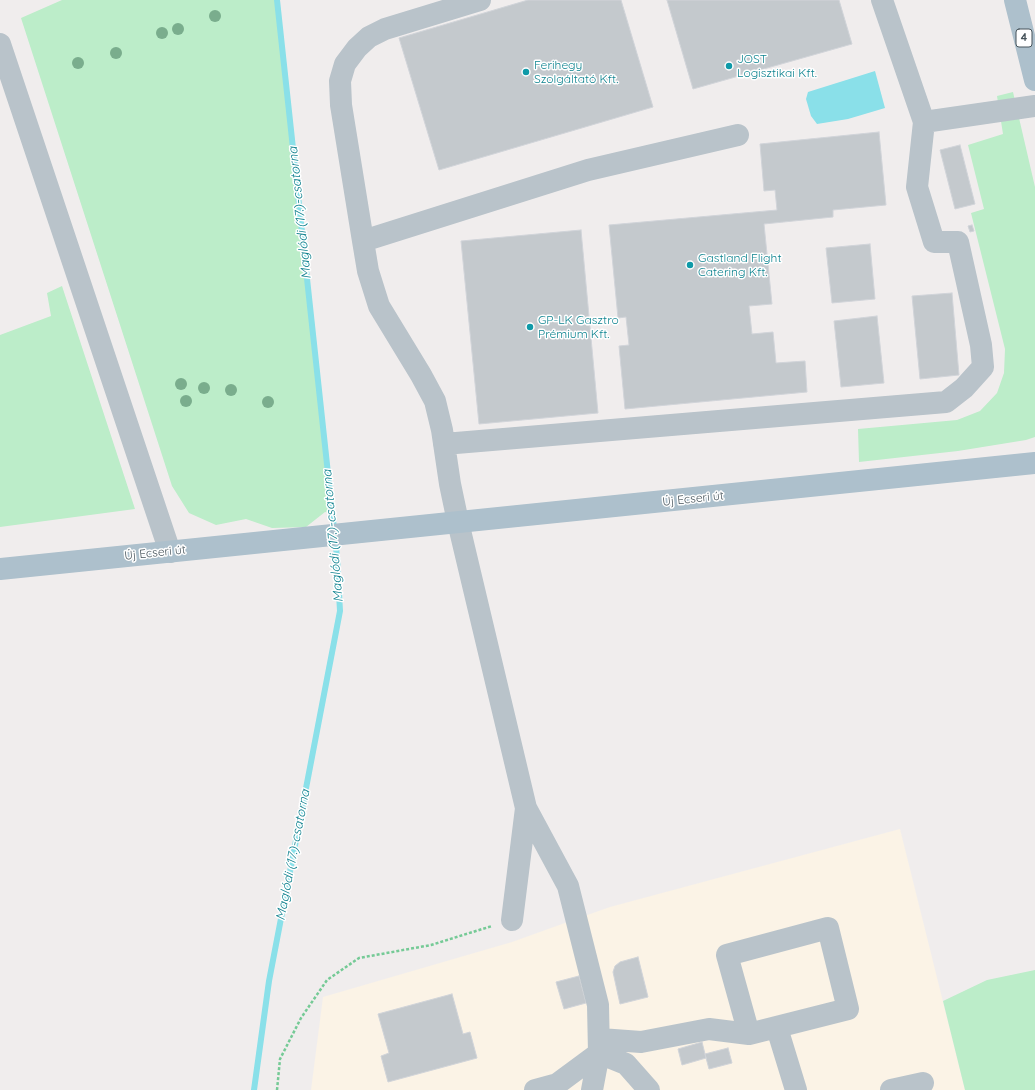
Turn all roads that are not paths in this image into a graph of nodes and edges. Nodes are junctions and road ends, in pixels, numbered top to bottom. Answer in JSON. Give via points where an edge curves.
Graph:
{"nodes":[{"id":1,"x":480,"y":0,"type":"edge"},
{"id":2,"x":882,"y":0,"type":"edge"},
{"id":3,"x":1015,"y":0,"type":"edge"},
{"id":4,"x":1030,"y":35,"type":"edge"},
{"id":5,"x":0,"y":44,"type":"edge"},
{"id":6,"x":1035,"y":80,"type":"edge"},
{"id":7,"x":1035,"y":106,"type":"edge"},
{"id":8,"x":924,"y":122,"type":"junction"},
{"id":9,"x":738,"y":135,"type":"dead end"},
{"id":10,"x":362,"y":241,"type":"junction"},
{"id":11,"x":444,"y":444,"type":"junction"},
{"id":12,"x":1035,"y":463,"type":"edge"},
{"id":13,"x":458,"y":522,"type":"junction"},
{"id":14,"x":170,"y":552,"type":"junction"},
{"id":15,"x":0,"y":570,"type":"edge"},
{"id":16,"x":526,"y":808,"type":"junction"},
{"id":17,"x":512,"y":920,"type":"road end"},
{"id":18,"x":777,"y":1028,"type":"junction"},
{"id":19,"x":749,"y":1034,"type":"junction"},
{"id":20,"x":600,"y":1046,"type":"junction"},
{"id":21,"x":923,"y":1082,"type":"dead end"},
{"id":22,"x":536,"y":1090,"type":"edge"},
{"id":23,"x":592,"y":1090,"type":"edge"},
{"id":24,"x":649,"y":1090,"type":"edge"},
{"id":25,"x":796,"y":1090,"type":"edge"},
{"id":26,"x":891,"y":1090,"type":"edge"}],
"edges":[{"from":1,"to":10,"type":"lane","via":[[385,29],[369,37],[345,64],[340,81],[341,105]]},
{"from":2,"to":8,"type":"lane"},
{"from":3,"to":4,"type":"main road","number":"4"},
{"from":4,"to":6,"type":"main road","number":"4"},
{"from":5,"to":14,"type":"lane"},
{"from":7,"to":8,"type":"lane"},
{"from":8,"to":11,"type":"lane","via":[[917,187],[934,242],[958,242],[982,352],[983,367],[964,388],[946,402]]},
{"from":9,"to":10,"type":"lane","via":[[588,170]]},
{"from":10,"to":11,"type":"lane","via":[[379,306],[435,401]]},
{"from":11,"to":13,"type":"lane"},
{"from":12,"to":13,"type":"main road","name":"Új Ecseri út"},
{"from":13,"to":14,"type":"main road","name":"Új Ecseri út"},
{"from":13,"to":16,"type":"lane"},
{"from":14,"to":15,"type":"main road","name":"Új Ecseri út"},
{"from":16,"to":17,"type":"lane"},
{"from":16,"to":20,"type":"lane","via":[[568,886],[598,1005]]},
{"from":18,"to":19,"type":"lane"},
{"from":18,"to":19,"type":"lane","via":[[848,1009],[828,928],[727,955]]},
{"from":18,"to":25,"type":"lane"},
{"from":19,"to":20,"type":"lane","via":[[709,1029],[641,1042]]},
{"from":20,"to":22,"type":"lane","via":[[557,1084]]},
{"from":20,"to":23,"type":"lane"},
{"from":20,"to":24,"type":"lane","via":[[626,1064]]},
{"from":21,"to":26,"type":"lane"}]}
